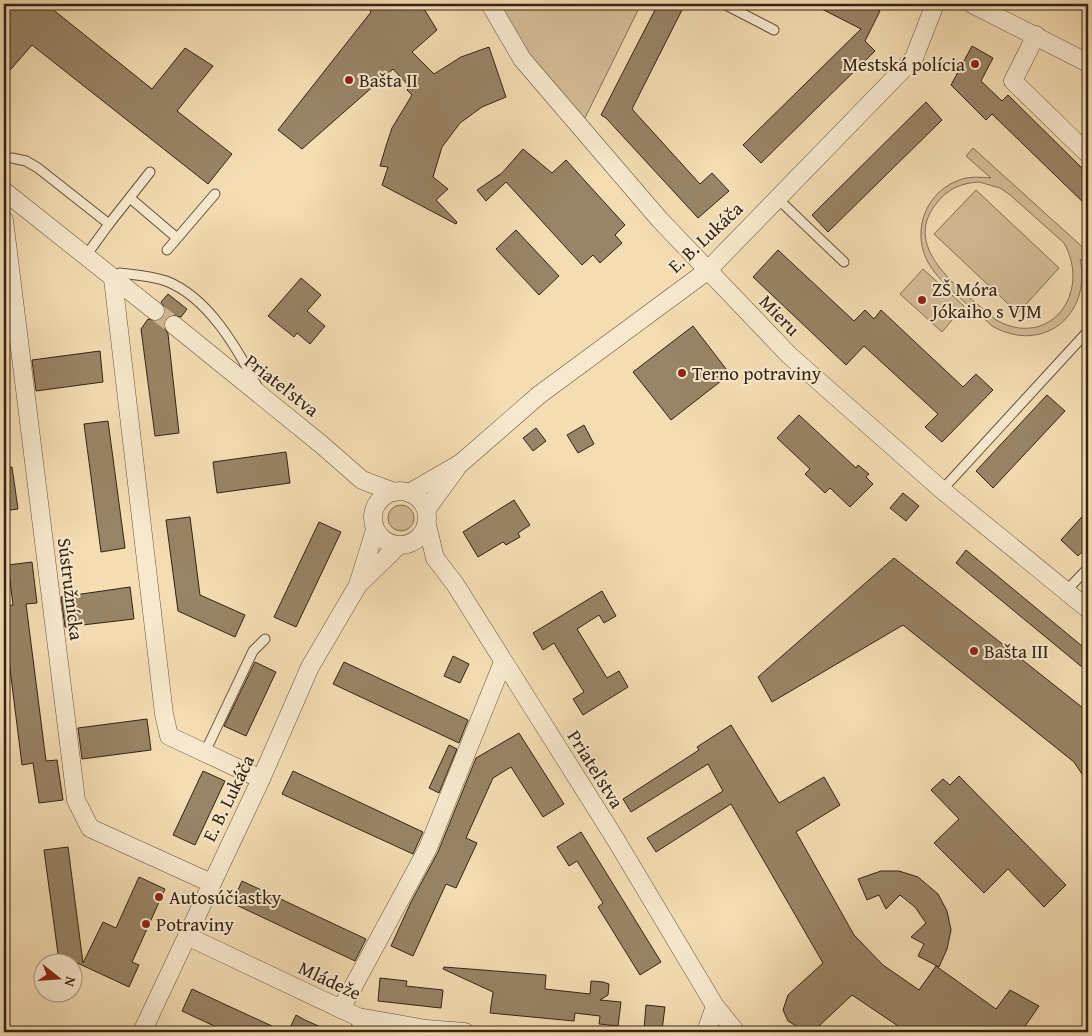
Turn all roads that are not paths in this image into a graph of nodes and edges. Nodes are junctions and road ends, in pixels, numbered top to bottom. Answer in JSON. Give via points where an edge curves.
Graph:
{"nodes":[{"id":1,"x":490,"y":4,"type":"edge"},
{"id":2,"x":724,"y":4,"type":"edge"},
{"id":3,"x":935,"y":4,"type":"edge"},
{"id":4,"x":972,"y":4,"type":"edge"},
{"id":5,"x":774,"y":30,"type":"dead end"},
{"id":6,"x":1036,"y":35,"type":"junction"},
{"id":7,"x":1088,"y":63,"type":"edge"},
{"id":8,"x":1088,"y":154,"type":"edge"},
{"id":9,"x":12,"y":158,"type":"dead end"},
{"id":10,"x":150,"y":172,"type":"dead end"},
{"id":11,"x":4,"y":191,"type":"edge"},
{"id":12,"x":214,"y":194,"type":"dead end"},
{"id":13,"x":130,"y":198,"type":"junction"},
{"id":14,"x":777,"y":198,"type":"junction"},
{"id":15,"x":4,"y":220,"type":"edge"},
{"id":16,"x":109,"y":224,"type":"junction"},
{"id":17,"x":176,"y":238,"type":"junction"},
{"id":18,"x":167,"y":250,"type":"dead end"},
{"id":19,"x":85,"y":257,"type":"junction"},
{"id":20,"x":844,"y":262,"type":"dead end"},
{"id":21,"x":706,"y":271,"type":"junction"},
{"id":22,"x":113,"y":280,"type":"junction"},
{"id":23,"x":155,"y":311,"type":"tunnel mouth"},
{"id":24,"x":174,"y":325,"type":"tunnel mouth"},
{"id":25,"x":1088,"y":331,"type":"edge"},
{"id":26,"x":263,"y":398,"type":"junction"},
{"id":27,"x":461,"y":463,"type":"junction"},
{"id":28,"x":362,"y":480,"type":"junction"},
{"id":29,"x":942,"y":490,"type":"junction"},
{"id":30,"x":402,"y":492,"type":"junction"},
{"id":31,"x":426,"y":518,"type":"junction"},
{"id":32,"x":374,"y":522,"type":"junction"},
{"id":33,"x":401,"y":546,"type":"junction"},
{"id":34,"x":435,"y":558,"type":"junction"},
{"id":35,"x":1088,"y":568,"type":"edge"},
{"id":36,"x":358,"y":585,"type":"junction"},
{"id":37,"x":1067,"y":590,"type":"junction"},
{"id":38,"x":1088,"y":609,"type":"edge"},
{"id":39,"x":265,"y":639,"type":"dead end"},
{"id":40,"x":503,"y":662,"type":"junction"},
{"id":41,"x":204,"y":752,"type":"junction"},
{"id":42,"x":261,"y":779,"type":"junction"},
{"id":43,"x":211,"y":883,"type":"junction"},
{"id":44,"x":187,"y":936,"type":"junction"},
{"id":45,"x":715,"y":1006,"type":"junction"},
{"id":46,"x":341,"y":1009,"type":"junction"},
{"id":47,"x":357,"y":1025,"type":"edge"},
{"id":48,"x":142,"y":1032,"type":"edge"},
{"id":49,"x":465,"y":1032,"type":"edge"},
{"id":50,"x":706,"y":1032,"type":"edge"},
{"id":51,"x":736,"y":1032,"type":"edge"}],
"edges":[{"from":1,"to":21,"type":"street","name":"Mieru","via":[[522,59]]},
{"from":2,"to":5,"type":"lane"},
{"from":3,"to":14,"type":"street","name":"E. B. Lukáča","via":[[914,58]]},
{"from":4,"to":6,"type":"street"},
{"from":6,"to":7,"type":"street"},
{"from":6,"to":8,"type":"street","via":[[1013,81]]},
{"from":9,"to":16,"type":"lane","via":[[38,168]]},
{"from":10,"to":13,"type":"lane"},
{"from":11,"to":19,"type":"street"},
{"from":12,"to":17,"type":"lane"},
{"from":13,"to":16,"type":"lane"},
{"from":13,"to":17,"type":"lane"},
{"from":14,"to":20,"type":"lane"},
{"from":14,"to":21,"type":"street","name":"E. B. Lukáča"},
{"from":15,"to":43,"type":"street","name":"Sústružnícka","via":[[76,800],[90,828]]},
{"from":16,"to":19,"type":"lane"},
{"from":17,"to":18,"type":"lane"},
{"from":19,"to":22,"type":"street"},
{"from":21,"to":27,"type":"street","name":"E. B. Lukáča","via":[[539,395]]},
{"from":21,"to":29,"type":"street","name":"Mieru","via":[[789,355]]},
{"from":22,"to":23,"type":"street"},
{"from":22,"to":26,"type":"lane","via":[[120,273],[145,276],[166,281],[193,296],[223,331]]},
{"from":22,"to":41,"type":"street","via":[[164,714],[169,736]]},
{"from":24,"to":26,"type":"street","name":"Priateľstva"},
{"from":25,"to":29,"type":"lane"},
{"from":26,"to":28,"type":"street","name":"Priateľstva"},
{"from":27,"to":30,"type":"street","name":"E. B. Lukáča"},
{"from":27,"to":31,"type":"street","name":"E. B. Lukáča"},
{"from":28,"to":30,"type":"street","name":"Priateľstva"},
{"from":28,"to":32,"type":"street"},
{"from":29,"to":37,"type":"street","name":"Mieru"},
{"from":30,"to":31,"type":"street","via":[[420,500]]},
{"from":30,"to":32,"type":"street","via":[[379,500]]},
{"from":31,"to":33,"type":"street","via":[[420,538]]},
{"from":31,"to":34,"type":"street","name":"Priateľstva"},
{"from":32,"to":33,"type":"street","via":[[383,540]]},
{"from":32,"to":36,"type":"street","name":"E. B. Lukáča"},
{"from":33,"to":34,"type":"street"},
{"from":33,"to":36,"type":"street","name":"E. B. Lukáča"},
{"from":34,"to":40,"type":"street","name":"Priateľstva","via":[[455,584]]},
{"from":35,"to":37,"type":"lane"},
{"from":36,"to":42,"type":"street","name":"E. B. Lukáča","via":[[310,667]]},
{"from":37,"to":38,"type":"street","name":"Mieru"},
{"from":39,"to":41,"type":"lane","via":[[253,651]]},
{"from":40,"to":45,"type":"street","name":"Priateľstva","via":[[616,840]]},
{"from":40,"to":46,"type":"street","via":[[428,848]]},
{"from":41,"to":42,"type":"street"},
{"from":42,"to":43,"type":"street","name":"E. B. Lukáča"},
{"from":43,"to":44,"type":"street","name":"E. B. Lukáča"},
{"from":44,"to":46,"type":"street","name":"Mládeže"},
{"from":44,"to":48,"type":"street","name":"E. B. Lukáča"},
{"from":45,"to":50,"type":"street"},
{"from":45,"to":51,"type":"street","name":"Priateľstva"},
{"from":46,"to":47,"type":"street","name":"Mládeže"},
{"from":47,"to":49,"type":"street","name":"Mládeže"}]}
